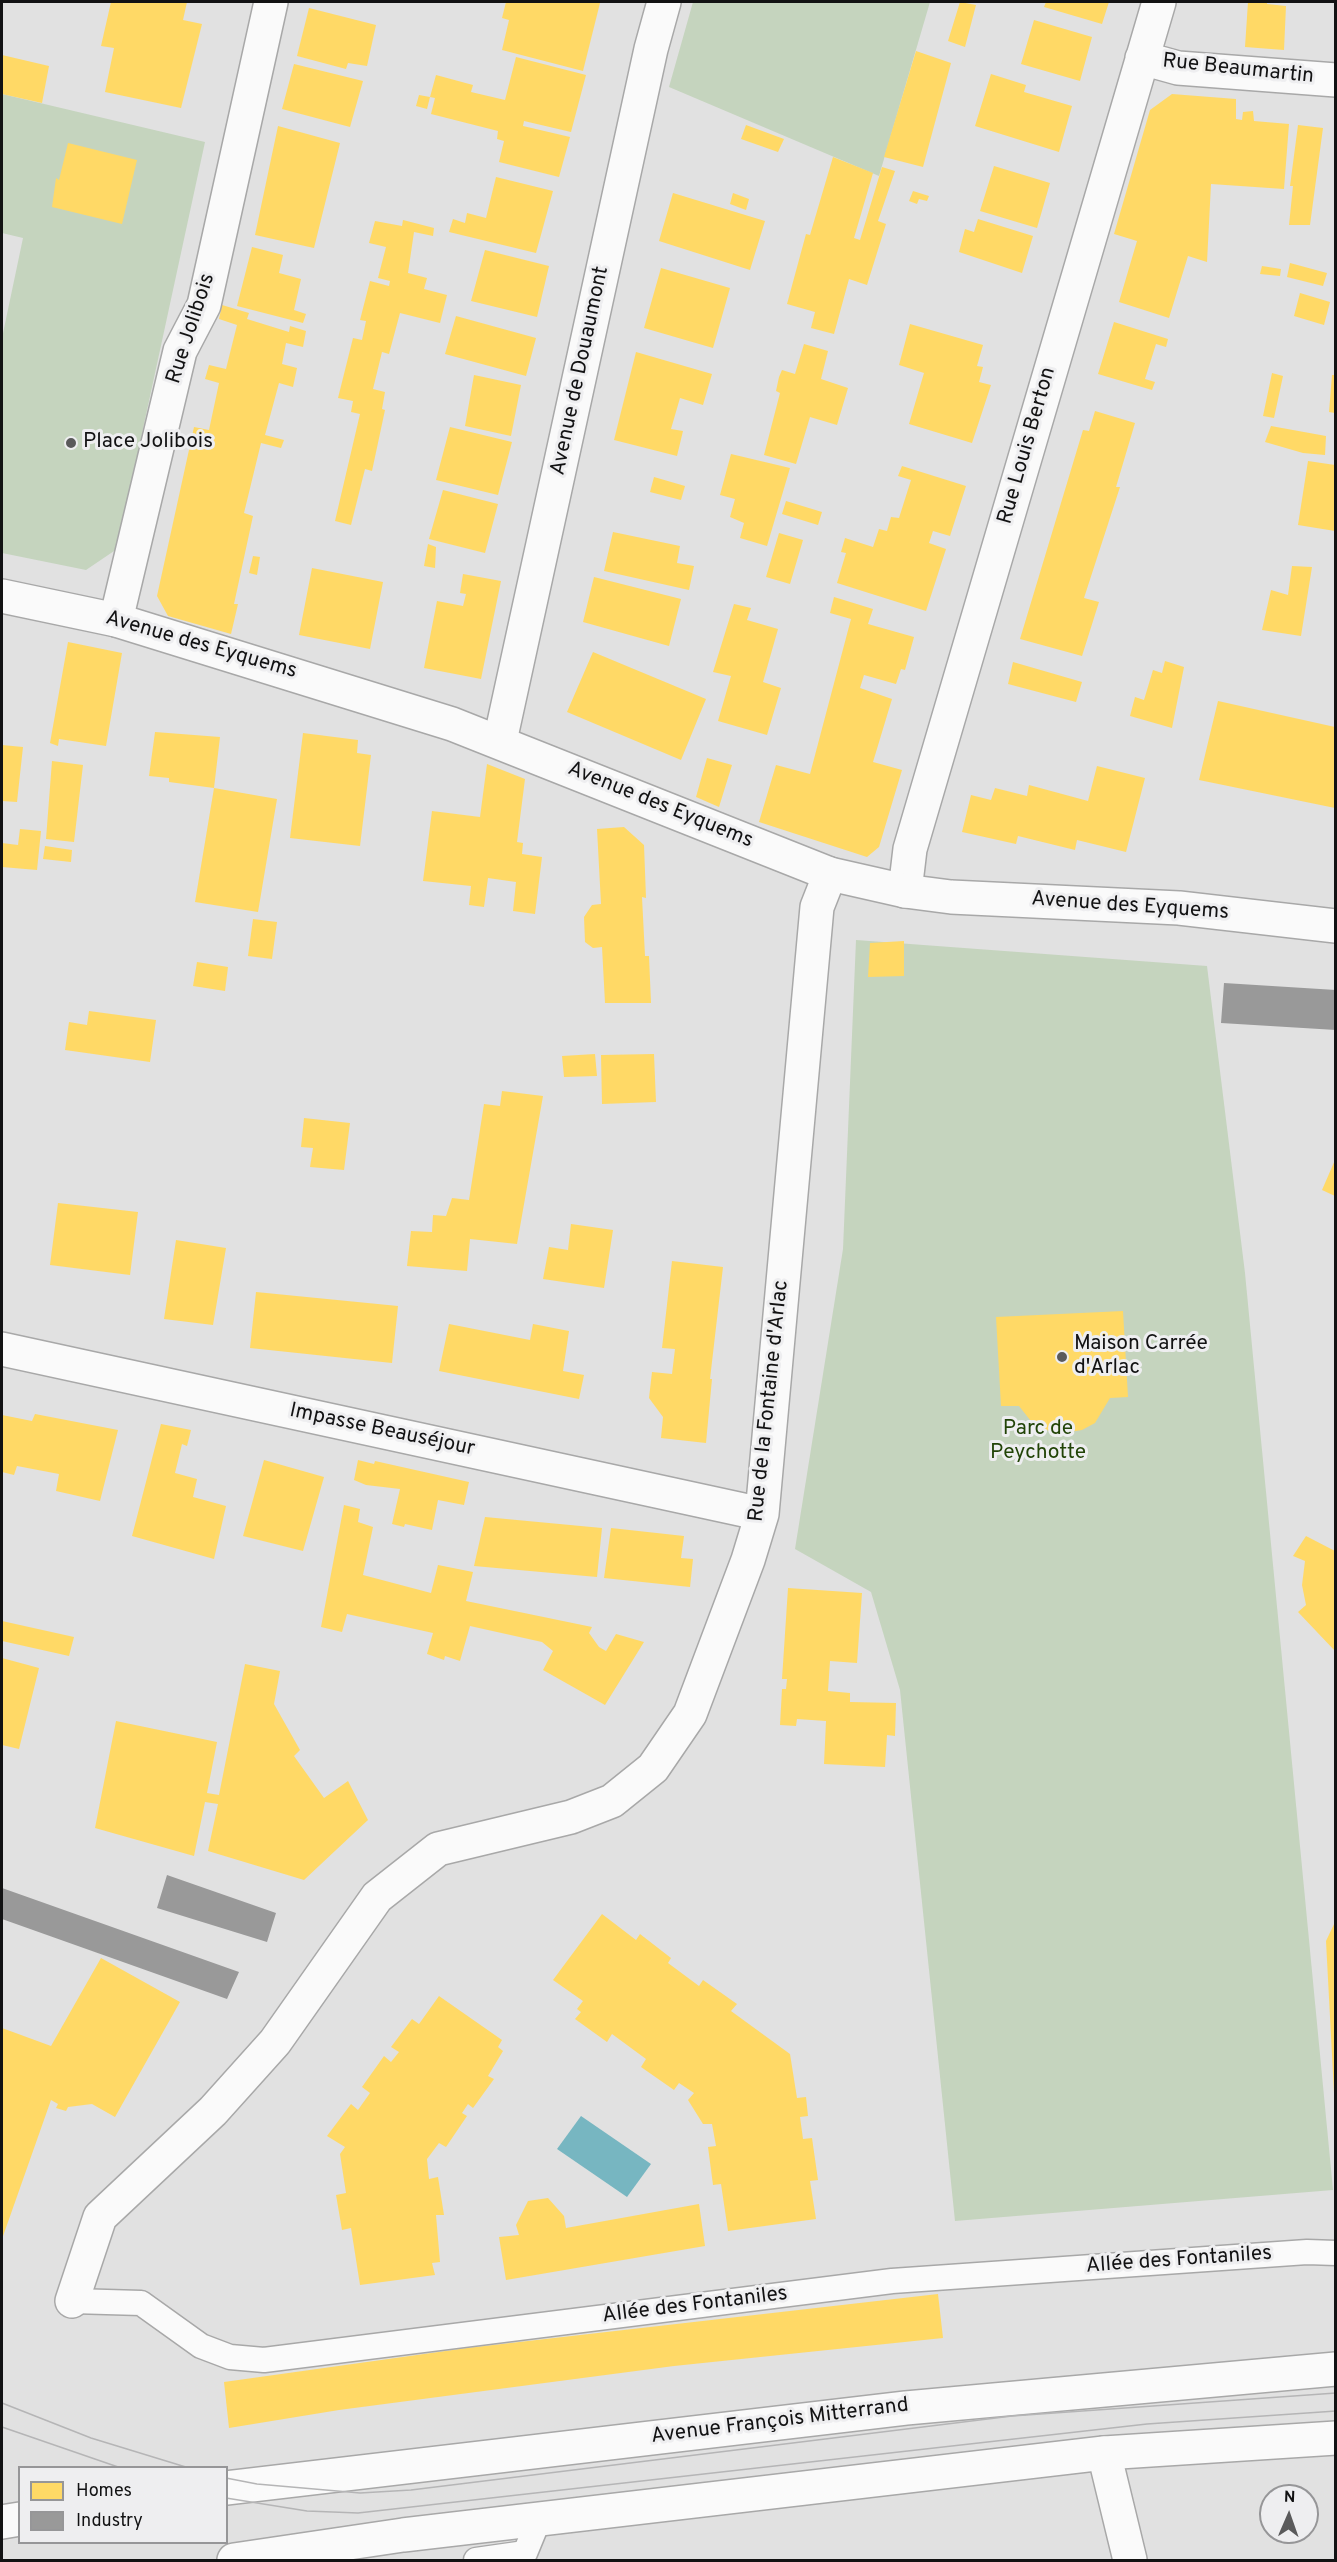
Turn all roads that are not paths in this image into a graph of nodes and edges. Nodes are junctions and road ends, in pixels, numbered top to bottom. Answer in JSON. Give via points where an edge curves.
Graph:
{"nodes":[{"id":1,"x":272,"y":2,"type":"edge"},
{"id":2,"x":664,"y":2,"type":"edge"},
{"id":3,"x":1159,"y":2,"type":"edge"},
{"id":4,"x":1142,"y":58,"type":"junction"},
{"id":5,"x":1335,"y":80,"type":"edge"},
{"id":6,"x":2,"y":596,"type":"edge"},
{"id":7,"x":116,"y":620,"type":"junction"},
{"id":8,"x":500,"y":741,"type":"junction"},
{"id":9,"x":830,"y":874,"type":"junction"},
{"id":10,"x":905,"y":891,"type":"junction"},
{"id":11,"x":1335,"y":926,"type":"edge"},
{"id":12,"x":2,"y":1349,"type":"edge"},
{"id":13,"x":762,"y":1514,"type":"junction"},
{"id":14,"x":1335,"y":2253,"type":"edge"},
{"id":15,"x":72,"y":2301,"type":"joint"},
{"id":16,"x":1335,"y":2368,"type":"edge"},
{"id":17,"x":1335,"y":2438,"type":"edge"},
{"id":18,"x":1104,"y":2452,"type":"junction"},
{"id":19,"x":228,"y":2488,"type":"edge"},
{"id":20,"x":18,"y":2519,"type":"edge"},
{"id":21,"x":539,"y":2519,"type":"junction"},
{"id":22,"x":2,"y":2522,"type":"edge"},
{"id":23,"x":234,"y":2560,"type":"edge"},
{"id":24,"x":477,"y":2560,"type":"edge"},
{"id":25,"x":1130,"y":2560,"type":"edge"}],
"edges":[{"from":1,"to":7,"type":"street","name":"Rue Jolibois","via":[[204,305],[180,351]]},
{"from":2,"to":8,"type":"street","name":"Avenue de Douaumont"},
{"from":3,"to":4,"type":"street","name":"Rue Louis Berton"},
{"from":4,"to":5,"type":"street","name":"Rue Beaumartin","via":[[1178,68]]},
{"from":4,"to":10,"type":"street","name":"Rue Louis Berton","via":[[910,849]]},
{"from":6,"to":7,"type":"street","name":"Avenue des Eyquems"},
{"from":7,"to":8,"type":"street","name":"Avenue des Eyquems"},
{"from":8,"to":9,"type":"street","name":"Avenue des Eyquems"},
{"from":9,"to":10,"type":"street","name":"Avenue des Eyquems"},
{"from":9,"to":13,"type":"street","name":"Rue de la Fontaine d'Arlac","via":[[817,907]]},
{"from":10,"to":11,"type":"street","name":"Avenue des Eyquems","via":[[951,897],[1179,908]]},
{"from":12,"to":13,"type":"street","name":"Impasse Beauséjour"},
{"from":13,"to":15,"type":"street","name":"Rue de la Fontaine d'Arlac","via":[[690,1714],[653,1768],[612,1801],[571,1817],[438,1850],[377,1898],[275,2042],[213,2111],[100,2217]]},
{"from":14,"to":15,"type":"lane","name":"Allée des Fontaniles","via":[[892,2281],[264,2360],[230,2357],[201,2346],[141,2302]]},
{"from":16,"to":19,"type":"street","name":"Avenue François Mitterrand","via":[[906,2408]]},
{"from":17,"to":18,"type":"street"},
{"from":18,"to":21,"type":"street"},
{"from":18,"to":25,"type":"street"},
{"from":20,"to":22,"type":"street"},
{"from":21,"to":23,"type":"street"},
{"from":21,"to":24,"type":"lane","via":[[525,2553]]}]}
